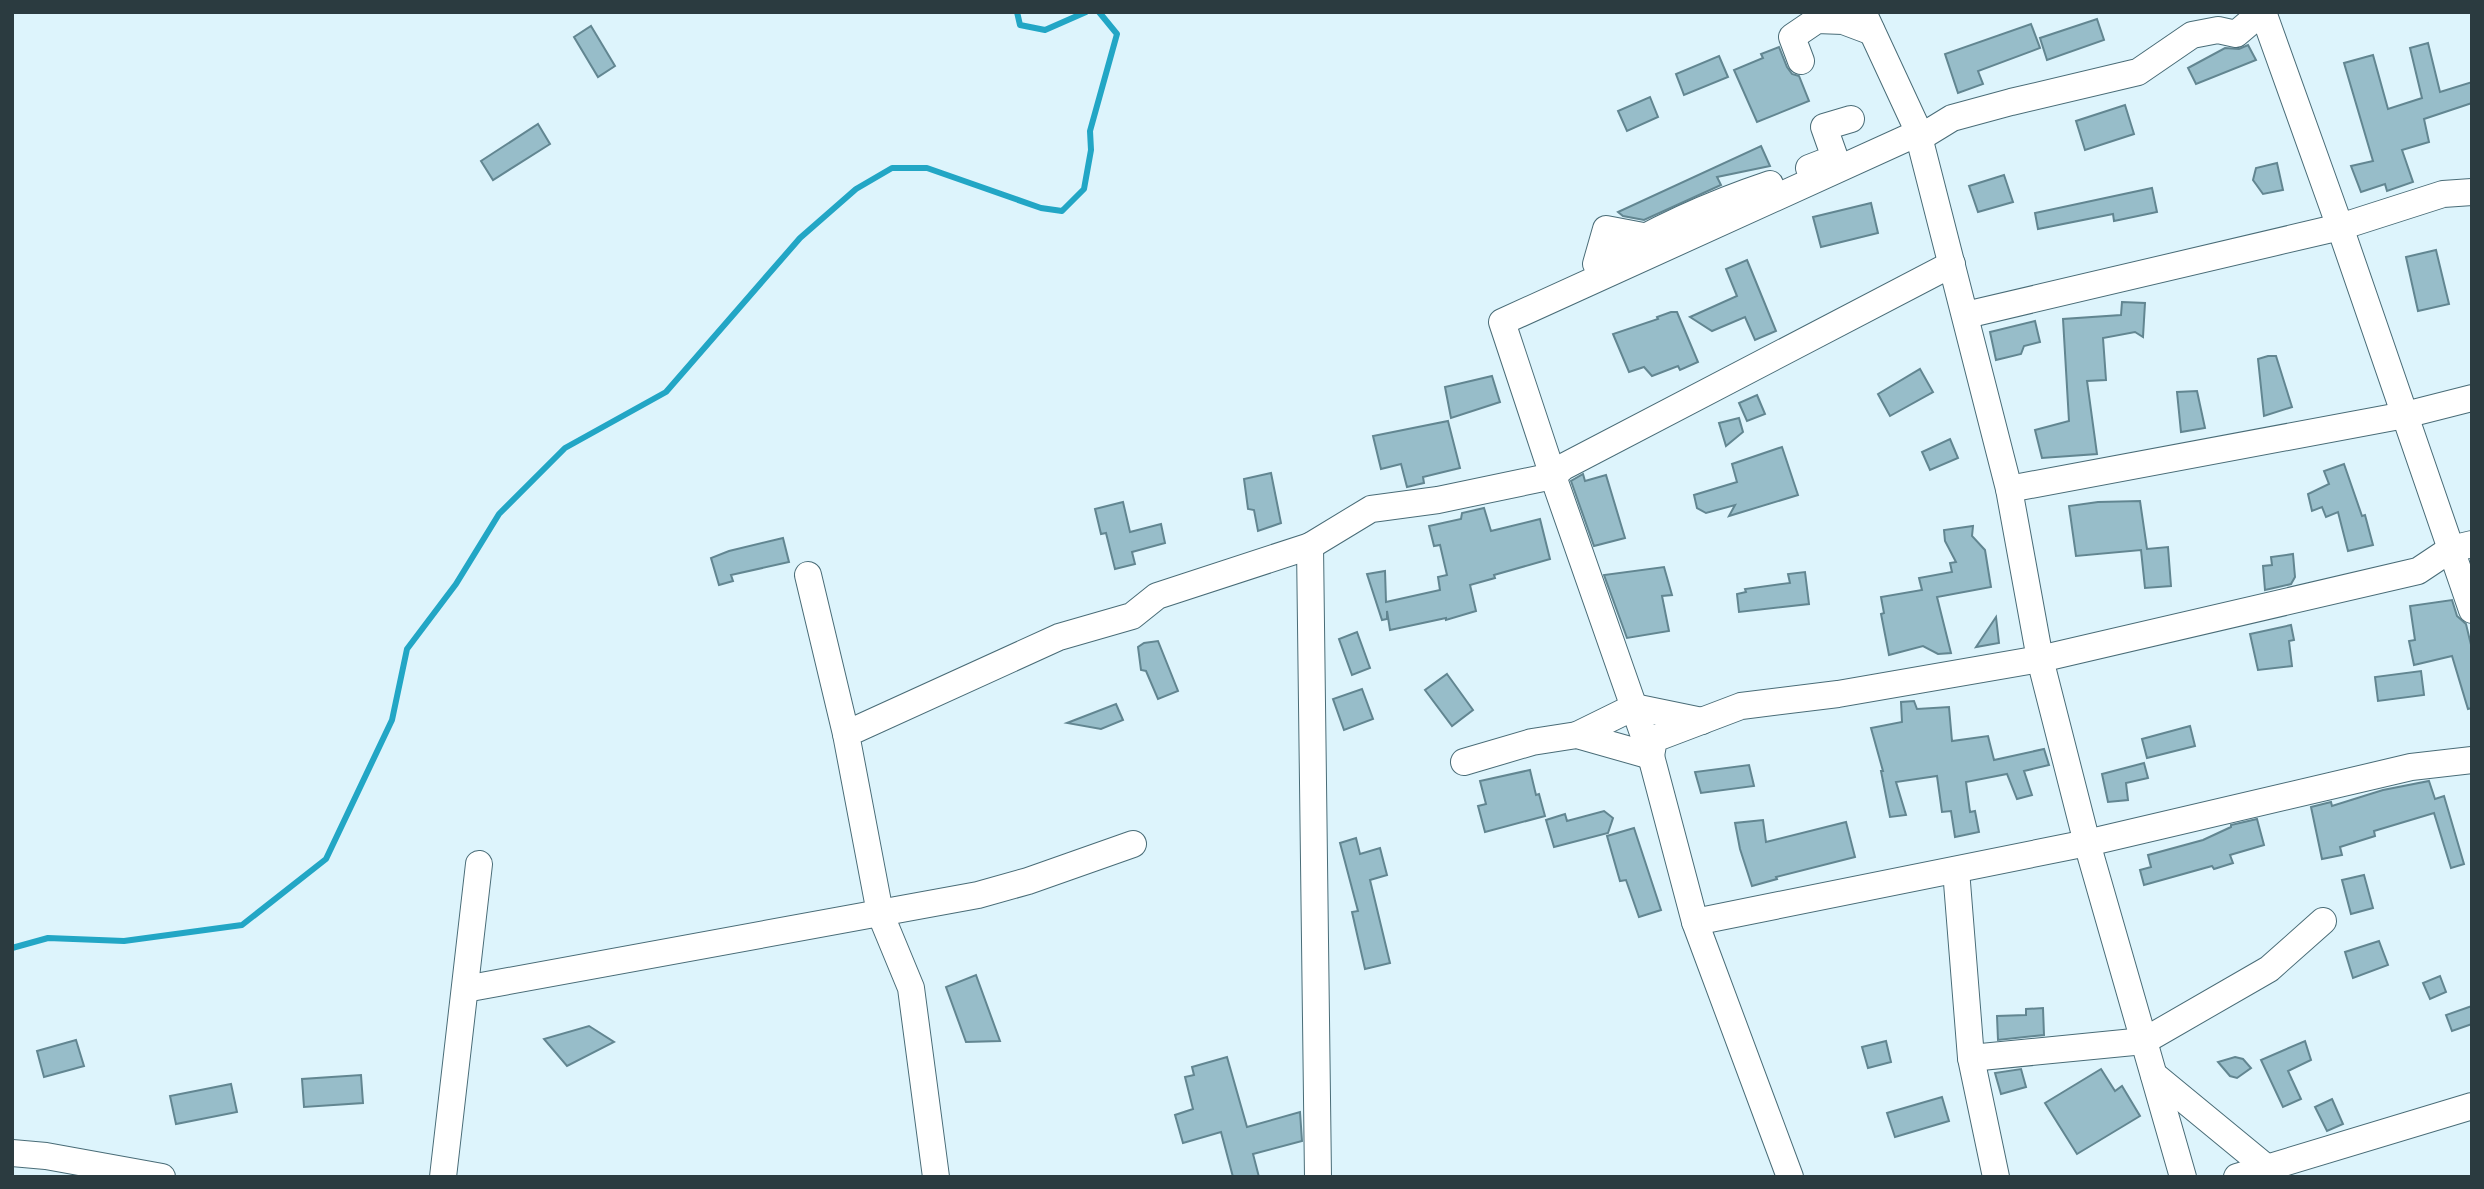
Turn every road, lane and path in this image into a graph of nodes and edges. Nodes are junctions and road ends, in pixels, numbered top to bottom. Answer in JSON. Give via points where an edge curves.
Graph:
{"nodes":[{"id":1,"x":2263,"y":12,"type":"edge"},
{"id":2,"x":1867,"y":21,"type":"edge"},
{"id":3,"x":1801,"y":61,"type":"dead end"},
{"id":4,"x":1851,"y":119,"type":"dead end"},
{"id":5,"x":1920,"y":137,"type":"junction"},
{"id":6,"x":2472,"y":192,"type":"edge"},
{"id":7,"x":2340,"y":227,"type":"junction"},
{"id":8,"x":1952,"y":264,"type":"junction"},
{"id":9,"x":1548,"y":301,"type":"junction"},
{"id":10,"x":1966,"y":315,"type":"junction"},
{"id":11,"x":2472,"y":398,"type":"edge"},
{"id":12,"x":2405,"y":415,"type":"junction"},
{"id":13,"x":1553,"y":476,"type":"junction"},
{"id":14,"x":2009,"y":489,"type":"junction"},
{"id":15,"x":1310,"y":546,"type":"junction"},
{"id":16,"x":2461,"y":547,"type":"edge"},
{"id":17,"x":808,"y":575,"type":"dead end"},
{"id":18,"x":2472,"y":610,"type":"edge"},
{"id":19,"x":2040,"y":659,"type":"junction"},
{"id":20,"x":1634,"y":707,"type":"junction"},
{"id":21,"x":1702,"y":720,"type":"junction"},
{"id":22,"x":846,"y":734,"type":"junction"},
{"id":23,"x":1577,"y":735,"type":"junction"},
{"id":24,"x":1651,"y":756,"type":"junction"},
{"id":25,"x":2472,"y":760,"type":"edge"},
{"id":26,"x":1464,"y":762,"type":"dead end"},
{"id":27,"x":2087,"y":843,"type":"junction"},
{"id":28,"x":1133,"y":844,"type":"dead end"},
{"id":29,"x":479,"y":864,"type":"dead end"},
{"id":30,"x":1956,"y":870,"type":"junction"},
{"id":31,"x":880,"y":913,"type":"junction"},
{"id":32,"x":2323,"y":921,"type":"dead end"},
{"id":33,"x":1695,"y":922,"type":"junction"},
{"id":34,"x":464,"y":989,"type":"junction"},
{"id":35,"x":2144,"y":1041,"type":"junction"},
{"id":36,"x":1971,"y":1058,"type":"junction"},
{"id":37,"x":2154,"y":1075,"type":"junction"},
{"id":38,"x":2472,"y":1107,"type":"edge"},
{"id":39,"x":12,"y":1153,"type":"edge"},
{"id":40,"x":2267,"y":1168,"type":"junction"},
{"id":41,"x":162,"y":1177,"type":"edge"},
{"id":42,"x":443,"y":1177,"type":"edge"},
{"id":43,"x":936,"y":1177,"type":"edge"},
{"id":44,"x":1318,"y":1177,"type":"edge"},
{"id":45,"x":1790,"y":1177,"type":"edge"},
{"id":46,"x":1996,"y":1177,"type":"edge"},
{"id":47,"x":2183,"y":1177,"type":"edge"},
{"id":48,"x":2237,"y":1177,"type":"edge"}],
"edges":[{"from":1,"to":5,"type":"street","via":[[2236,34],[2218,30],[2192,36],[2138,72],[1952,118]]},
{"from":1,"to":7,"type":"street"},
{"from":2,"to":3,"type":"street","via":[[1867,30],[1843,21],[1816,20],[1792,37]]},
{"from":2,"to":5,"type":"street"},
{"from":4,"to":9,"type":"street","via":[[1824,127],[1835,158],[1643,236],[1552,292]]},
{"from":5,"to":8,"type":"street"},
{"from":5,"to":9,"type":"street","via":[[1918,133]]},
{"from":6,"to":7,"type":"street","via":[[2443,194]]},
{"from":7,"to":10,"type":"street"},
{"from":7,"to":12,"type":"street"},
{"from":8,"to":10,"type":"street"},
{"from":8,"to":13,"type":"street"},
{"from":9,"to":13,"type":"street","via":[[1502,322]]},
{"from":10,"to":14,"type":"street"},
{"from":11,"to":12,"type":"street"},
{"from":12,"to":14,"type":"street"},
{"from":12,"to":16,"type":"street"},
{"from":13,"to":15,"type":"street","via":[[1371,509]]},
{"from":13,"to":20,"type":"street"},
{"from":14,"to":19,"type":"street"},
{"from":15,"to":22,"type":"street","via":[[1157,596],[1132,617],[1059,637]]},
{"from":15,"to":44,"type":"street"},
{"from":16,"to":18,"type":"street"},
{"from":16,"to":19,"type":"street","via":[[2418,571]]},
{"from":17,"to":22,"type":"street"},
{"from":19,"to":21,"type":"street","via":[[1741,706]]},
{"from":19,"to":27,"type":"street"},
{"from":20,"to":21,"type":"street"},
{"from":20,"to":23,"type":"street"},
{"from":20,"to":24,"type":"street"},
{"from":21,"to":24,"type":"street","via":[[1654,739]]},
{"from":22,"to":31,"type":"street"},
{"from":23,"to":24,"type":"street"},
{"from":23,"to":26,"type":"street","via":[[1532,742]]},
{"from":24,"to":33,"type":"street"},
{"from":25,"to":27,"type":"street","via":[[2412,767]]},
{"from":27,"to":30,"type":"street"},
{"from":27,"to":35,"type":"street"},
{"from":28,"to":31,"type":"street","via":[[978,895]]},
{"from":29,"to":34,"type":"street"},
{"from":30,"to":33,"type":"street"},
{"from":30,"to":36,"type":"street"},
{"from":31,"to":34,"type":"street"},
{"from":31,"to":43,"type":"street","via":[[911,988]]},
{"from":32,"to":35,"type":"street","via":[[2269,969]]},
{"from":33,"to":45,"type":"street"},
{"from":34,"to":42,"type":"street"},
{"from":35,"to":36,"type":"street"},
{"from":35,"to":37,"type":"street"},
{"from":36,"to":46,"type":"street"},
{"from":37,"to":40,"type":"street"},
{"from":37,"to":47,"type":"street"},
{"from":38,"to":40,"type":"street"},
{"from":39,"to":41,"type":"street"},
{"from":40,"to":48,"type":"street"}]}
